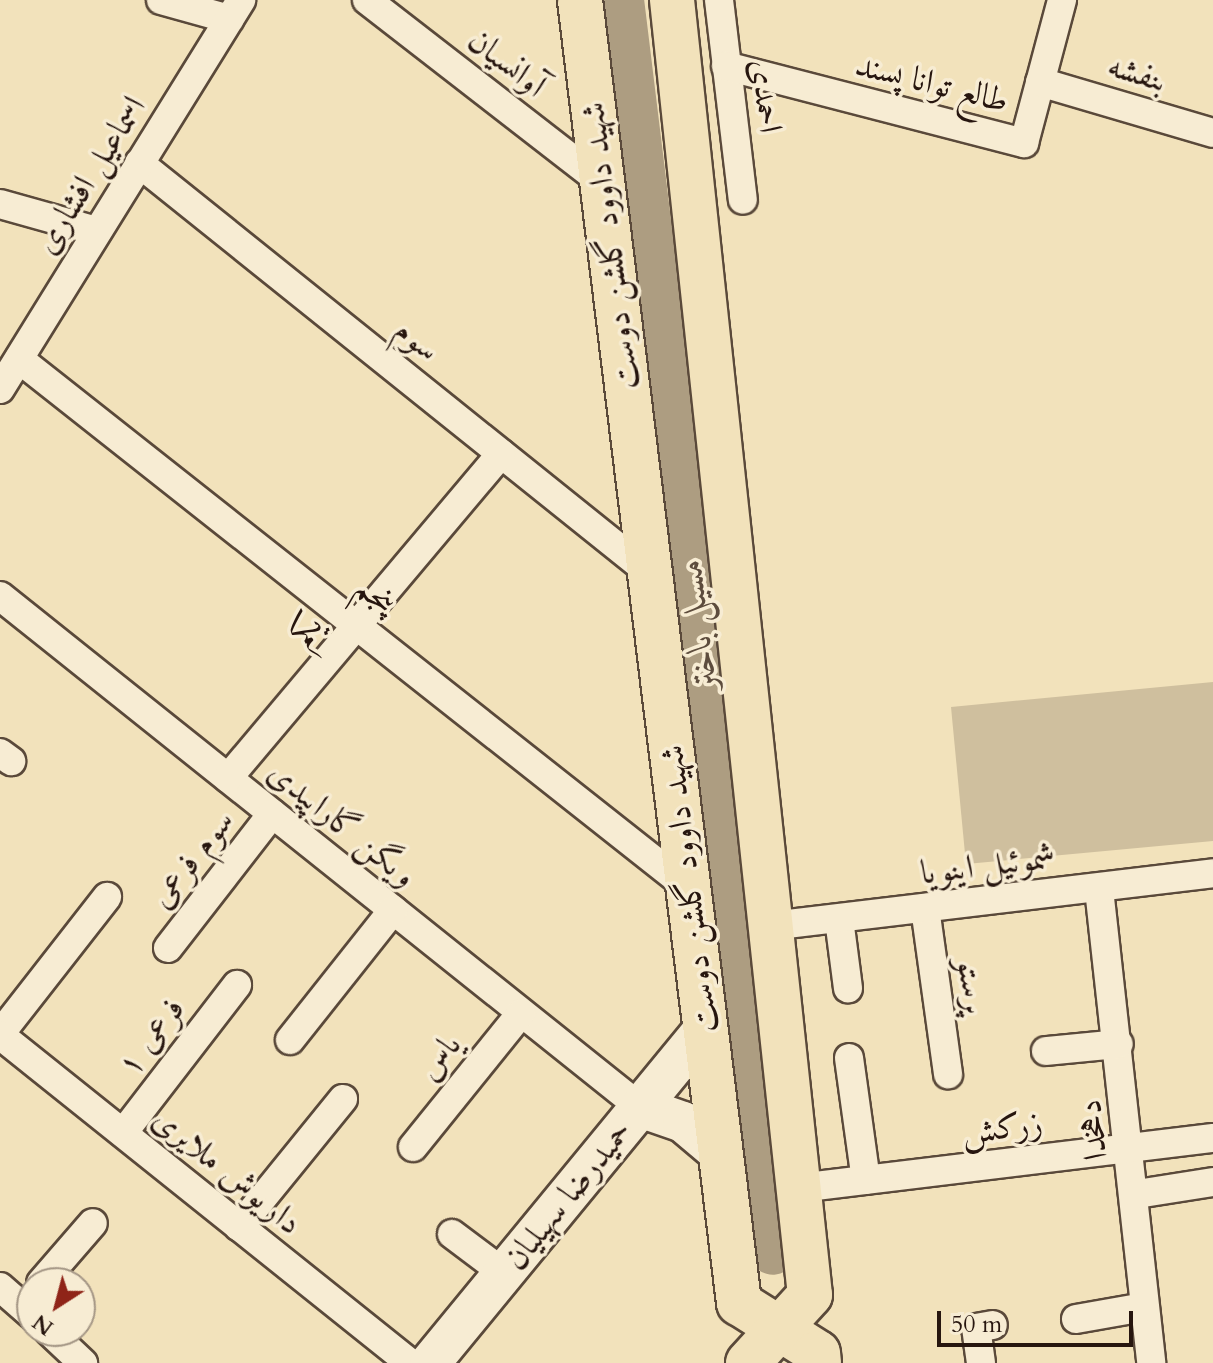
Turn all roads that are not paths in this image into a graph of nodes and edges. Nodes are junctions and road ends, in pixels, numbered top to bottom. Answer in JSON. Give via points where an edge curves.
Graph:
{"nodes":[{"id":1,"x":161,"y":0,"type":"edge"},
{"id":2,"x":367,"y":0,"type":"edge"},
{"id":3,"x":580,"y":0,"type":"edge"},
{"id":4,"x":672,"y":0,"type":"edge"},
{"id":5,"x":719,"y":0,"type":"edge"},
{"id":6,"x":1062,"y":0,"type":"edge"},
{"id":7,"x":235,"y":10,"type":"edge"},
{"id":8,"x":726,"y":66,"type":"junction"},
{"id":9,"x":1040,"y":82,"type":"junction"},
{"id":10,"x":1213,"y":133,"type":"edge"},
{"id":11,"x":139,"y":163,"type":"junction"},
{"id":12,"x":602,"y":182,"type":"junction"},
{"id":13,"x":743,"y":200,"type":"dead end"},
{"id":14,"x":0,"y":204,"type":"edge"},
{"id":15,"x":97,"y":231,"type":"junction"},
{"id":16,"x":19,"y":359,"type":"junction"},
{"id":17,"x":0,"y":388,"type":"edge"},
{"id":18,"x":501,"y":454,"type":"junction"},
{"id":19,"x":650,"y":573,"type":"junction"},
{"id":20,"x":3,"y":606,"type":"edge"},
{"id":21,"x":357,"y":626,"type":"junction"},
{"id":22,"x":228,"y":778,"type":"junction"},
{"id":23,"x":272,"y":814,"type":"junction"},
{"id":24,"x":1213,"y":873,"type":"edge"},
{"id":25,"x":689,"y":888,"type":"junction"},
{"id":26,"x":1099,"y":889,"type":"junction"},
{"id":27,"x":107,"y":897,"type":"dead end"},
{"id":28,"x":925,"y":908,"type":"junction"},
{"id":29,"x":393,"y":910,"type":"junction"},
{"id":30,"x":839,"y":919,"type":"junction"},
{"id":31,"x":771,"y":926,"type":"junction"},
{"id":32,"x":168,"y":948,"type":"dead end"},
{"id":33,"x":237,"y":985,"type":"dead end"},
{"id":34,"x":848,"y":988,"type":"dead end"},
{"id":35,"x":521,"y":1013,"type":"junction"},
{"id":36,"x":706,"y":1027,"type":"junction"},
{"id":37,"x":0,"y":1034,"type":"edge"},
{"id":38,"x":290,"y":1040,"type":"dead end"},
{"id":39,"x":1119,"y":1044,"type":"junction"},
{"id":40,"x":1046,"y":1051,"type":"dead end"},
{"id":41,"x":849,"y":1058,"type":"dead end"},
{"id":42,"x":948,"y":1074,"type":"dead end"},
{"id":43,"x":343,"y":1099,"type":"dead end"},
{"id":44,"x":640,"y":1107,"type":"junction"},
{"id":45,"x":123,"y":1133,"type":"junction"},
{"id":46,"x":1213,"y":1138,"type":"edge"},
{"id":47,"x":413,"y":1147,"type":"dead end"},
{"id":48,"x":1131,"y":1149,"type":"junction"},
{"id":49,"x":721,"y":1154,"type":"junction"},
{"id":50,"x":866,"y":1180,"type":"junction"},
{"id":51,"x":1213,"y":1182,"type":"edge"},
{"id":52,"x":799,"y":1188,"type":"junction"},
{"id":53,"x":1137,"y":1194,"type":"junction"},
{"id":54,"x":93,"y":1223,"type":"dead end"},
{"id":55,"x":239,"y":1227,"type":"junction"},
{"id":56,"x":452,"y":1234,"type":"dead end"},
{"id":57,"x":807,"y":1266,"type":"junction"},
{"id":58,"x":55,"y":1267,"type":"edge"},
{"id":59,"x":736,"y":1272,"type":"junction"},
{"id":60,"x":504,"y":1273,"type":"junction"},
{"id":61,"x":1144,"y":1307,"type":"junction"},
{"id":62,"x":1076,"y":1319,"type":"dead end"},
{"id":63,"x":993,"y":1325,"type":"dead end"},
{"id":64,"x":778,"y":1328,"type":"junction"},
{"id":65,"x":66,"y":1347,"type":"edge"},
{"id":66,"x":431,"y":1361,"type":"edge"},
{"id":67,"x":83,"y":1363,"type":"edge"},
{"id":68,"x":748,"y":1363,"type":"edge"},
{"id":69,"x":819,"y":1363,"type":"edge"},
{"id":70,"x":981,"y":1363,"type":"edge"},
{"id":71,"x":1151,"y":1363,"type":"edge"}],
"edges":[{"from":1,"to":7,"type":"street"},
{"from":2,"to":12,"type":"street","name":"آوانسیان"},
{"from":3,"to":12,"type":"main road","name":"شهید داوود گلشن دوست"},
{"from":4,"to":31,"type":"main road"},
{"from":5,"to":8,"type":"street","name":"احمدی"},
{"from":6,"to":9,"type":"street","name":"طالع توانا پسند"},
{"from":7,"to":11,"type":"street","name":"اسماعیل افشاری"},
{"from":8,"to":9,"type":"street","name":"طالع توانا پسند","via":[[1024,143]]},
{"from":8,"to":13,"type":"street","name":"احمدی"},
{"from":9,"to":10,"type":"street","name":"بنفشه"},
{"from":11,"to":15,"type":"street","name":"اسماعیل افشاری"},
{"from":11,"to":18,"type":"street","name":"سوم"},
{"from":12,"to":19,"type":"main road","name":"شهید داوود گلشن دوست"},
{"from":14,"to":15,"type":"street"},
{"from":15,"to":16,"type":"street","name":"اسماعیل افشاری"},
{"from":16,"to":17,"type":"street","name":"اسماعیل افشاری"},
{"from":16,"to":21,"type":"street","name":"پنجم"},
{"from":18,"to":19,"type":"street","name":"سوم"},
{"from":18,"to":21,"type":"street","name":"یکم"},
{"from":19,"to":25,"type":"main road","name":"شهید داوود گلشن دوست"},
{"from":20,"to":22,"type":"street","name":"ویگن گاراپیدی"},
{"from":21,"to":22,"type":"street","name":"یکم"},
{"from":21,"to":25,"type":"street","name":"پنجم"},
{"from":22,"to":23,"type":"street","name":"ویگن گاراپیدی"},
{"from":23,"to":29,"type":"street","name":"ویگن گاراپیدی"},
{"from":23,"to":32,"type":"street","name":"سوم فرعی"},
{"from":24,"to":26,"type":"street","name":"شموئیل اینویا"},
{"from":25,"to":36,"type":"main road","name":"شهید داوود گلشن دوست"},
{"from":26,"to":28,"type":"street","name":"شموئیل اینویا"},
{"from":26,"to":39,"type":"street","name":"دهخدا"},
{"from":27,"to":37,"type":"street"},
{"from":28,"to":30,"type":"street","name":"شموئیل اینویا"},
{"from":28,"to":42,"type":"street","name":"پرستو"},
{"from":29,"to":35,"type":"street","name":"ویگن گاراپیدی"},
{"from":29,"to":38,"type":"street"},
{"from":30,"to":31,"type":"street","name":"شموئیل اینویا"},
{"from":30,"to":34,"type":"street"},
{"from":31,"to":52,"type":"main road"},
{"from":33,"to":45,"type":"street","name":"فرعی ۱"},
{"from":35,"to":44,"type":"street","name":"ویگن گاراپیدی"},
{"from":35,"to":47,"type":"street","name":"یاس"},
{"from":36,"to":44,"type":"main road","name":"حمیدرضا سهیلیان"},
{"from":36,"to":49,"type":"main road","name":"شهید داوود گلشن دوست"},
{"from":37,"to":45,"type":"street","name":"داریوش ملایری"},
{"from":39,"to":40,"type":"street"},
{"from":39,"to":48,"type":"street","name":"دهخدا"},
{"from":41,"to":50,"type":"street"},
{"from":43,"to":55,"type":"street"},
{"from":44,"to":49,"type":"main road","via":[[683,1122]]},
{"from":44,"to":60,"type":"main road","name":"حمیدرضا سهیلیان"},
{"from":45,"to":55,"type":"street","name":"داریوش ملایری"},
{"from":46,"to":48,"type":"street","name":"زرکش"},
{"from":48,"to":50,"type":"street","name":"زرکش"},
{"from":48,"to":53,"type":"street","name":"دهخدا"},
{"from":49,"to":59,"type":"main road","name":"شهید داوود گلشن دوست"},
{"from":50,"to":52,"type":"street","name":"زرکش"},
{"from":51,"to":53,"type":"street"},
{"from":52,"to":57,"type":"main road"},
{"from":53,"to":61,"type":"street","name":"دهخدا"},
{"from":54,"to":58,"type":"street"},
{"from":55,"to":66,"type":"street","name":"داریوش ملایری"},
{"from":56,"to":60,"type":"street"},
{"from":57,"to":59,"type":"main road","via":[[764,1284]]},
{"from":57,"to":64,"type":"main road","via":[[810,1295]]},
{"from":59,"to":64,"type":"main road","name":"شهید داوود گلشن دوست","via":[[739,1303]]},
{"from":60,"to":66,"type":"main road","name":"حمیدرضا سهیلیان"},
{"from":61,"to":62,"type":"street"},
{"from":61,"to":71,"type":"street","name":"دهخدا"},
{"from":63,"to":70,"type":"street","via":[[976,1328]]},
{"from":64,"to":68,"type":"main road"},
{"from":64,"to":69,"type":"main road","name":"شهید داوود گلشن دوست","via":[[818,1353]]},
{"from":65,"to":67,"type":"street"}]}
